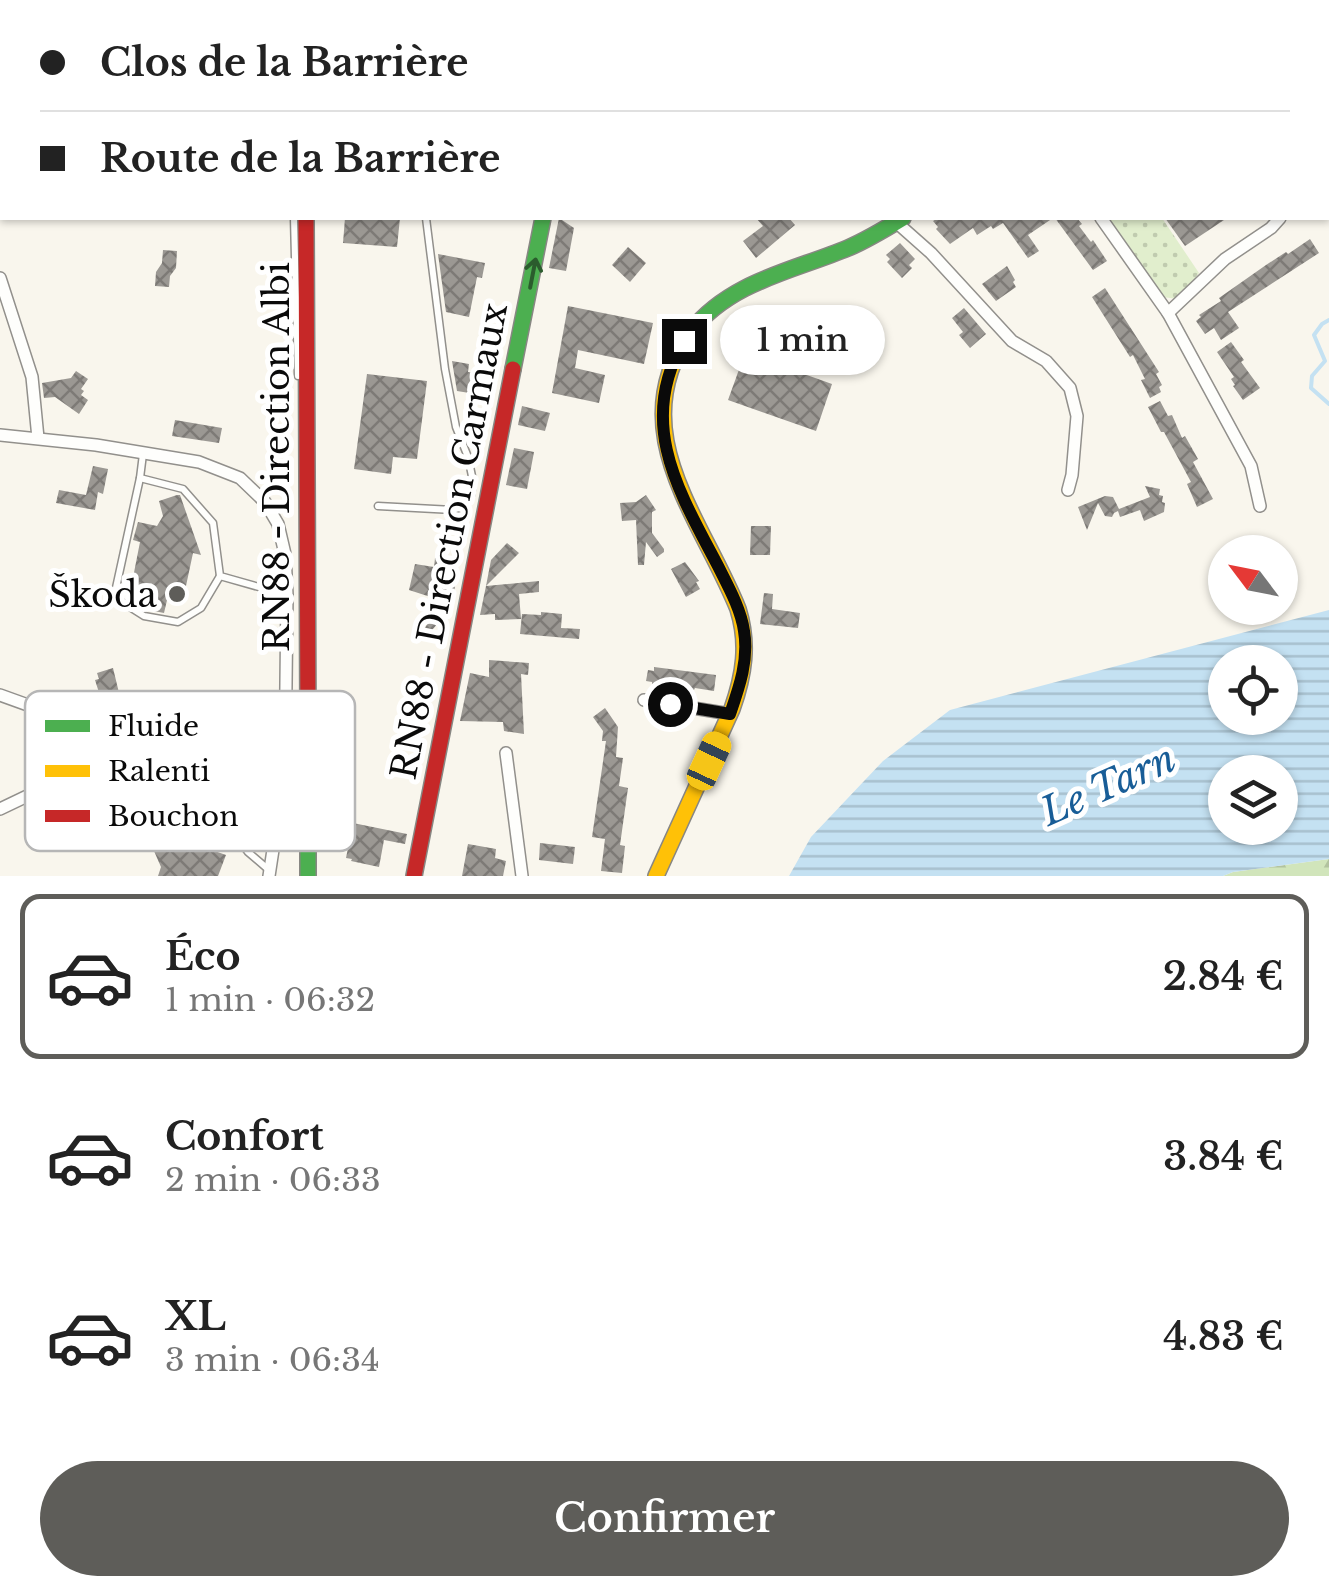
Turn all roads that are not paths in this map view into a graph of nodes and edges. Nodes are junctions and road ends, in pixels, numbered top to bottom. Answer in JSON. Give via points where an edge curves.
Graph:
{"nodes":[{"id":1,"x":294,"y":220,"type":"edge"},
{"id":2,"x":306,"y":220,"type":"edge"},
{"id":3,"x":426,"y":220,"type":"edge"},
{"id":4,"x":544,"y":220,"type":"edge"},
{"id":5,"x":900,"y":220,"type":"edge"},
{"id":6,"x":1102,"y":220,"type":"edge"},
{"id":7,"x":1278,"y":220,"type":"edge"},
{"id":8,"x":0,"y":278,"type":"edge"},
{"id":9,"x":6,"y":313,"type":"edge"},
{"id":10,"x":1168,"y":313,"type":"junction"},
{"id":11,"x":0,"y":435,"type":"edge"},
{"id":12,"x":38,"y":438,"type":"junction"},
{"id":13,"x":143,"y":454,"type":"junction"},
{"id":14,"x":140,"y":478,"type":"junction"},
{"id":15,"x":1068,"y":490,"type":"dead end"},
{"id":16,"x":378,"y":506,"type":"dead end"},
{"id":17,"x":1260,"y":506,"type":"dead end"},
{"id":18,"x":306,"y":512,"type":"junction"},
{"id":19,"x":220,"y":576,"type":"junction"},
{"id":20,"x":286,"y":595,"type":"junction"},
{"id":21,"x":286,"y":691,"type":"edge"},
{"id":22,"x":307,"y":691,"type":"edge"},
{"id":23,"x":0,"y":695,"type":"edge"},
{"id":24,"x":644,"y":700,"type":"dead end"},
{"id":25,"x":25,"y":704,"type":"edge"},
{"id":26,"x":730,"y":714,"type":"junction"},
{"id":27,"x":506,"y":753,"type":"dead end"},
{"id":28,"x":25,"y":797,"type":"edge"},
{"id":29,"x":0,"y":809,"type":"edge"},
{"id":30,"x":308,"y":851,"type":"edge"},
{"id":31,"x":248,"y":852,"type":"edge"},
{"id":32,"x":269,"y":873,"type":"edge"},
{"id":33,"x":308,"y":876,"type":"edge"},
{"id":34,"x":414,"y":876,"type":"edge"},
{"id":35,"x":522,"y":876,"type":"edge"},
{"id":36,"x":656,"y":876,"type":"edge"}],
"edges":[{"from":1,"to":18,"type":"lane"},
{"from":2,"to":18,"type":"main road","name":"RN88 - Direction Albi"},
{"from":3,"to":16,"type":"lane","via":[[471,495],[453,510]]},
{"from":34,"to":4,"type":"main road","name":"RN88 - Direction Carmaux","one_way":true},
{"from":5,"to":15,"type":"street","via":[[1012,341],[1046,361],[1070,388],[1077,416]]},
{"from":5,"to":26,"type":"main road","via":[[733,293],[704,315],[673,359],[665,386],[666,448],[677,488],[744,628],[741,682]]},
{"from":6,"to":10,"type":"street"},
{"from":7,"to":10,"type":"street","via":[[1224,259]]},
{"from":8,"to":9,"type":"street"},
{"from":9,"to":12,"type":"street","via":[[32,377]]},
{"from":10,"to":17,"type":"street","via":[[1250,466]]},
{"from":11,"to":12,"type":"street"},
{"from":12,"to":13,"type":"street"},
{"from":13,"to":14,"type":"lane"},
{"from":13,"to":20,"type":"street","via":[[200,462],[240,478],[265,502],[285,554]]},
{"from":14,"to":19,"type":"lane","via":[[183,488],[213,522]]},
{"from":14,"to":19,"type":"lane","via":[[114,597],[144,616],[178,622],[201,608]]},
{"from":18,"to":22,"type":"main road","name":"RN88 - Direction Albi"},
{"from":19,"to":20,"type":"lane"},
{"from":20,"to":21,"type":"street"},
{"from":23,"to":25,"type":"street"},
{"from":24,"to":26,"type":"street"},
{"from":26,"to":36,"type":"main road"},
{"from":27,"to":35,"type":"street"},
{"from":28,"to":29,"type":"street"},
{"from":30,"to":33,"type":"main road","name":"RN88 - Direction Albi"},
{"from":31,"to":32,"type":"lane"}]}
